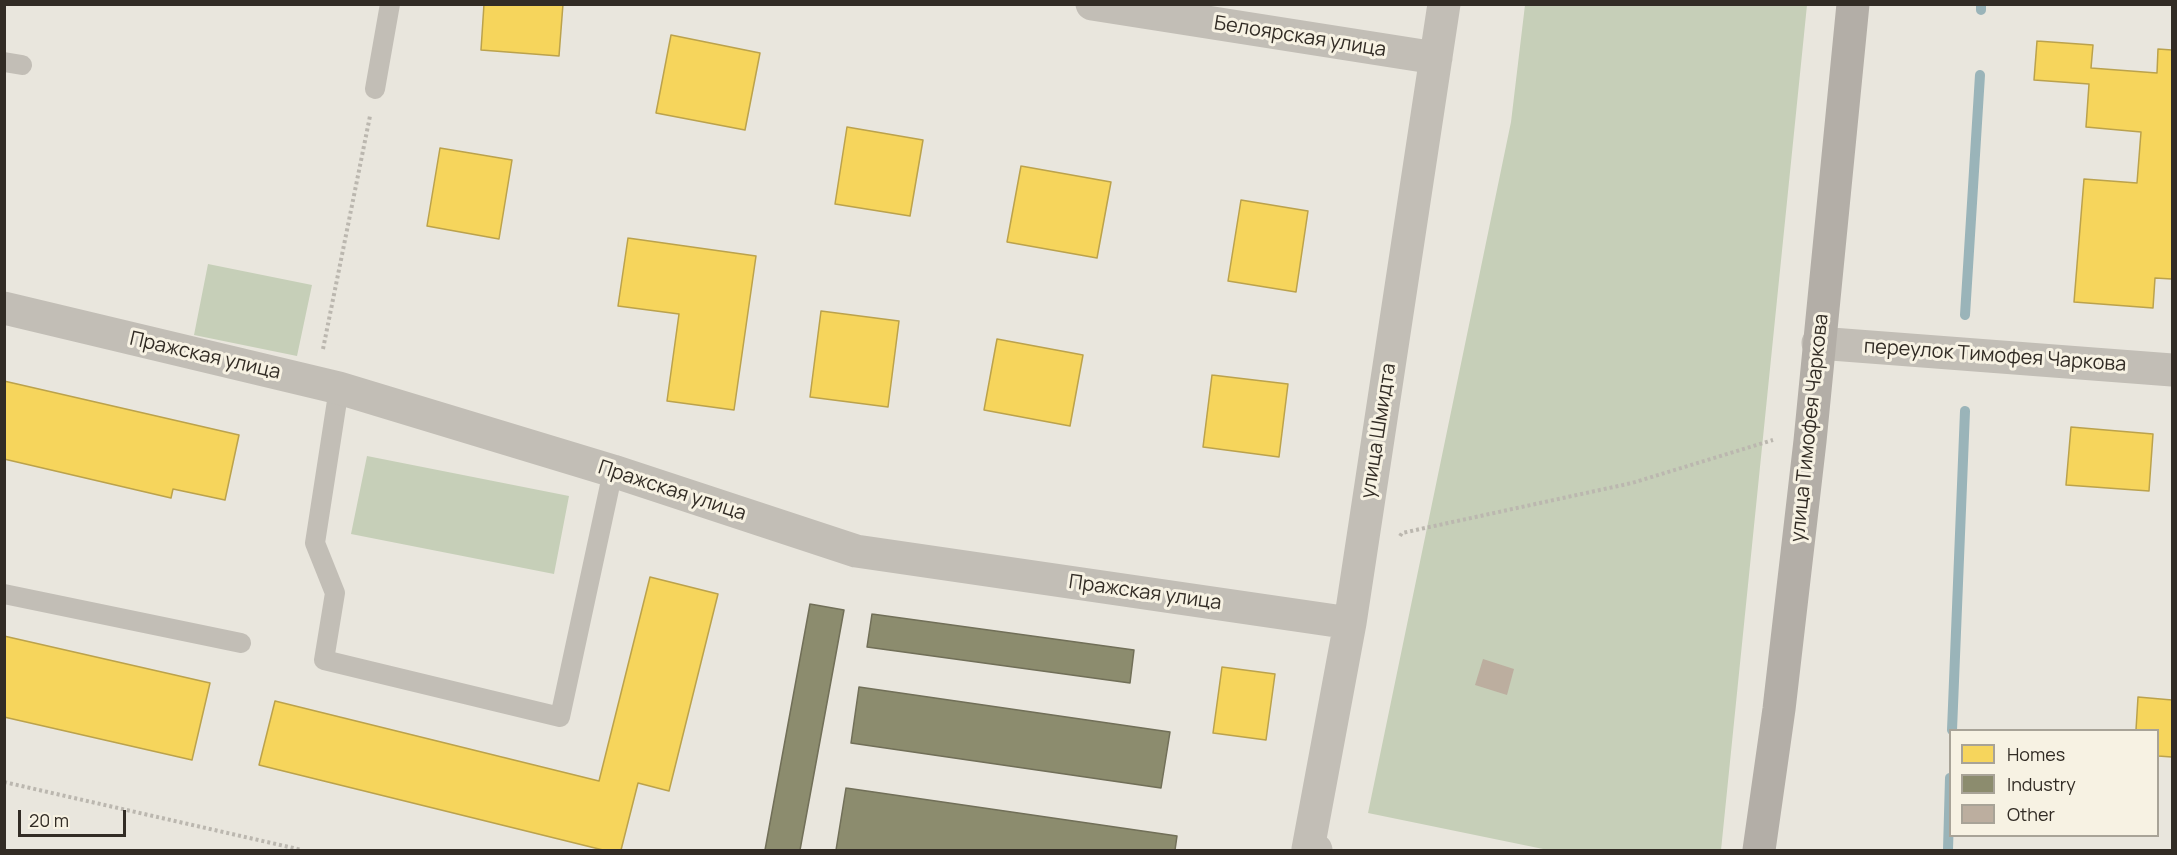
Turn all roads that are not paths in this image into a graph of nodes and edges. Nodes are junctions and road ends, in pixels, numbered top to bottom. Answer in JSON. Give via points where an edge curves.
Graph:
{"nodes":[{"id":1,"x":390,"y":4,"type":"edge"},
{"id":2,"x":1092,"y":4,"type":"edge"},
{"id":3,"x":1444,"y":4,"type":"edge"},
{"id":4,"x":1853,"y":4,"type":"edge"},
{"id":5,"x":1436,"y":58,"type":"junction"},
{"id":6,"x":375,"y":89,"type":"road end"},
{"id":7,"x":4,"y":308,"type":"edge"},
{"id":8,"x":1818,"y":343,"type":"junction"},
{"id":9,"x":2172,"y":370,"type":"edge"},
{"id":10,"x":328,"y":385,"type":"junction"},
{"id":11,"x":613,"y":471,"type":"junction"},
{"id":12,"x":4,"y":594,"type":"edge"},
{"id":13,"x":1350,"y":623,"type":"junction"},
{"id":14,"x":241,"y":643,"type":"dead end"},
{"id":15,"x":1316,"y":850,"type":"edge"},
{"id":16,"x":1759,"y":850,"type":"edge"}],
"edges":[{"from":1,"to":6,"type":"lane"},
{"from":2,"to":5,"type":"street","name":"Белоярская улица"},
{"from":3,"to":5,"type":"street","name":"улица Шмидта"},
{"from":4,"to":8,"type":"main road","name":"улица Тимофея Чаркова"},
{"from":5,"to":13,"type":"street","name":"улица Шмидта"},
{"from":7,"to":10,"type":"street","name":"Пражская улица"},
{"from":8,"to":9,"type":"street","name":"переулок Тимофея Чаркова"},
{"from":8,"to":16,"type":"main road","name":"улица Тимофея Чаркова","via":[[1779,709]]},
{"from":10,"to":11,"type":"street","name":"Пражская улица"},
{"from":10,"to":11,"type":"lane","via":[[315,543],[334,593],[324,660],[560,717]]},
{"from":11,"to":13,"type":"street","name":"Пражская улица","via":[[856,551]]},
{"from":12,"to":14,"type":"lane"},
{"from":13,"to":15,"type":"street","name":"улица Шмидта","via":[[1308,849]]}]}
